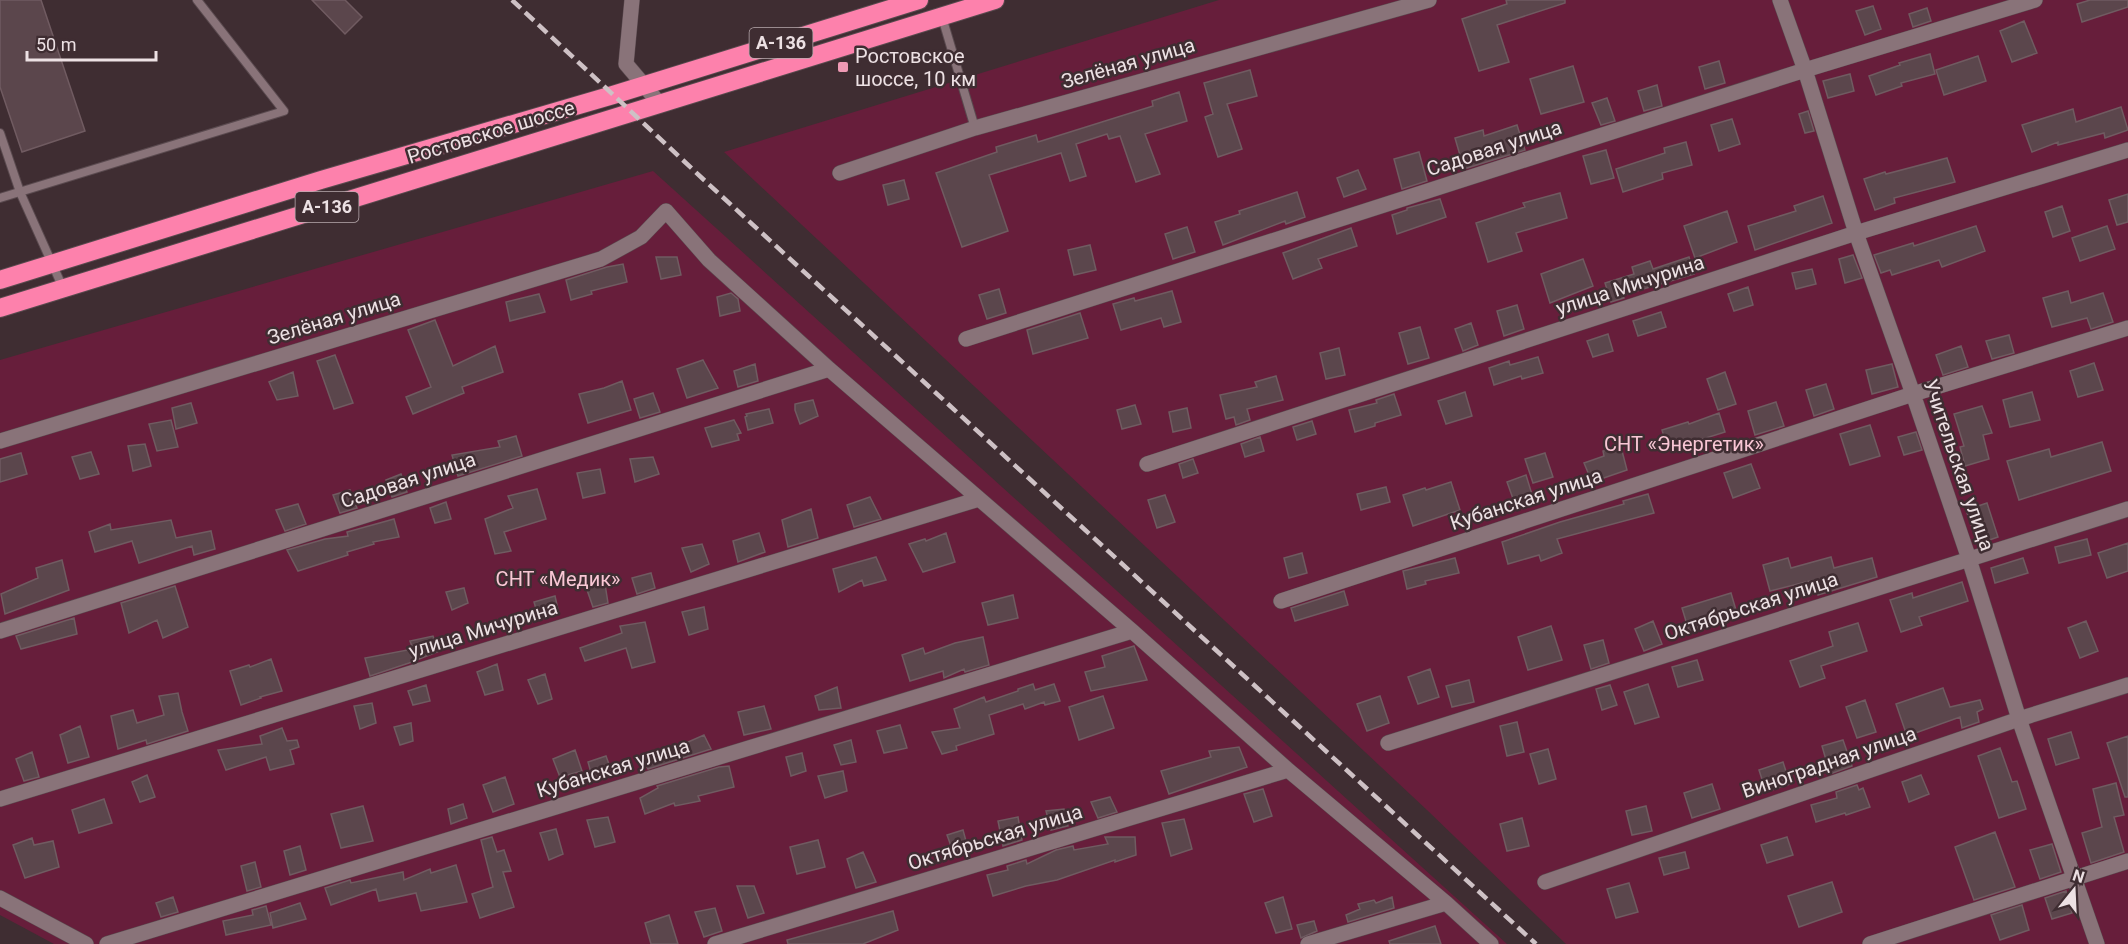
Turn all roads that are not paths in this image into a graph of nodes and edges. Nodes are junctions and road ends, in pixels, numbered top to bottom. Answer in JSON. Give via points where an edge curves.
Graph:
{"nodes":[{"id":1,"x":197,"y":0,"type":"edge"},
{"id":2,"x":919,"y":0,"type":"edge"},
{"id":3,"x":995,"y":0,"type":"edge"},
{"id":4,"x":1429,"y":0,"type":"edge"},
{"id":5,"x":1779,"y":0,"type":"edge"},
{"id":6,"x":2034,"y":0,"type":"edge"},
{"id":7,"x":632,"y":1,"type":"edge"},
{"id":8,"x":941,"y":16,"type":"junction"},
{"id":9,"x":1805,"y":70,"type":"junction"},
{"id":10,"x":643,"y":86,"type":"junction"},
{"id":11,"x":659,"y":103,"type":"junction"},
{"id":12,"x":975,"y":128,"type":"junction"},
{"id":13,"x":0,"y":133,"type":"edge"},
{"id":14,"x":2128,"y":150,"type":"edge"},
{"id":15,"x":840,"y":173,"type":"dead end"},
{"id":16,"x":20,"y":192,"type":"junction"},
{"id":17,"x":0,"y":198,"type":"edge"},
{"id":18,"x":1856,"y":233,"type":"junction"},
{"id":19,"x":52,"y":264,"type":"junction"},
{"id":20,"x":0,"y":280,"type":"edge"},
{"id":21,"x":63,"y":289,"type":"junction"},
{"id":22,"x":0,"y":308,"type":"edge"},
{"id":23,"x":2128,"y":328,"type":"edge"},
{"id":24,"x":966,"y":339,"type":"dead end"},
{"id":25,"x":829,"y":369,"type":"junction"},
{"id":26,"x":1913,"y":394,"type":"junction"},
{"id":27,"x":0,"y":441,"type":"edge"},
{"id":28,"x":1147,"y":464,"type":"dead end"},
{"id":29,"x":979,"y":499,"type":"junction"},
{"id":30,"x":2128,"y":509,"type":"edge"},
{"id":31,"x":1969,"y":559,"type":"junction"},
{"id":32,"x":1281,"y":601,"type":"dead end"},
{"id":33,"x":0,"y":631,"type":"edge"},
{"id":34,"x":1132,"y":631,"type":"junction"},
{"id":35,"x":2128,"y":685,"type":"edge"},
{"id":36,"x":2019,"y":719,"type":"junction"},
{"id":37,"x":1388,"y":743,"type":"dead end"},
{"id":38,"x":1288,"y":770,"type":"junction"},
{"id":39,"x":0,"y":799,"type":"edge"},
{"id":40,"x":2128,"y":861,"type":"edge"},
{"id":41,"x":2074,"y":878,"type":"junction"},
{"id":42,"x":1545,"y":882,"type":"dead end"},
{"id":43,"x":0,"y":898,"type":"edge"},
{"id":44,"x":1446,"y":903,"type":"junction"},
{"id":45,"x":86,"y":944,"type":"edge"},
{"id":46,"x":107,"y":944,"type":"edge"},
{"id":47,"x":715,"y":944,"type":"edge"},
{"id":48,"x":1308,"y":944,"type":"edge"},
{"id":49,"x":1491,"y":944,"type":"edge"},
{"id":50,"x":1870,"y":944,"type":"edge"},
{"id":51,"x":2097,"y":944,"type":"edge"}],
"edges":[{"from":1,"to":16,"type":"lane","via":[[284,111]]},
{"from":2,"to":10,"type":"highway","name":"Ростовское шоссе","number":"А-136"},
{"from":3,"to":8,"type":"highway","name":"Ростовское шоссе","number":"А-136"},
{"from":4,"to":12,"type":"street","name":"Зелёная улица"},
{"from":5,"to":9,"type":"street","name":"Учительская улица"},
{"from":6,"to":9,"type":"street","name":"Садовая улица"},
{"from":7,"to":10,"type":"street","via":[[626,64]]},
{"from":8,"to":11,"type":"highway","name":"Ростовское шоссе","number":"А-136"},
{"from":8,"to":12,"type":"lane"},
{"from":9,"to":18,"type":"street","name":"Учительская улица"},
{"from":9,"to":24,"type":"street","name":"Садовая улица"},
{"from":10,"to":11,"type":"street"},
{"from":10,"to":19,"type":"highway","name":"Ростовское шоссе","number":"А-136"},
{"from":11,"to":21,"type":"highway","name":"Ростовское шоссе","number":"А-136"},
{"from":12,"to":15,"type":"street","name":"Зелёная улица"},
{"from":13,"to":16,"type":"lane"},
{"from":14,"to":18,"type":"street","name":"улица Мичурина"},
{"from":16,"to":17,"type":"lane"},
{"from":16,"to":19,"type":"lane"},
{"from":18,"to":26,"type":"street","name":"Учительская улица"},
{"from":18,"to":28,"type":"street","name":"улица Мичурина"},
{"from":19,"to":20,"type":"highway","name":"Ростовское шоссе","number":"А-136"},
{"from":19,"to":21,"type":"lane"},
{"from":21,"to":22,"type":"highway","name":"Ростовское шоссе","number":"А-136"},
{"from":23,"to":26,"type":"street","name":"Кубанская улица"},
{"from":25,"to":27,"type":"street","name":"Зелёная улица","via":[[709,260],[666,211],[641,237],[601,259]]},
{"from":25,"to":29,"type":"street"},
{"from":25,"to":33,"type":"street","name":"Садовая улица"},
{"from":26,"to":31,"type":"street","name":"Учительская улица"},
{"from":26,"to":32,"type":"street","name":"Кубанская улица"},
{"from":29,"to":34,"type":"street"},
{"from":29,"to":39,"type":"street","name":"улица Мичурина"},
{"from":30,"to":31,"type":"street","name":"Октябрьская улица"},
{"from":31,"to":36,"type":"street","name":"Учительская улица"},
{"from":31,"to":37,"type":"street","name":"Октябрьская улица"},
{"from":34,"to":38,"type":"street"},
{"from":34,"to":46,"type":"street","name":"Кубанская улица"},
{"from":35,"to":36,"type":"street","name":"Виноградная улица"},
{"from":36,"to":41,"type":"street","name":"Учительская улица"},
{"from":36,"to":42,"type":"street","name":"Виноградная улица"},
{"from":38,"to":44,"type":"street"},
{"from":38,"to":47,"type":"street","name":"Октябрьская улица"},
{"from":40,"to":41,"type":"street"},
{"from":41,"to":50,"type":"street"},
{"from":41,"to":51,"type":"street","name":"Учительская улица"},
{"from":43,"to":45,"type":"street"},
{"from":44,"to":48,"type":"street"},
{"from":44,"to":49,"type":"street"}]}
